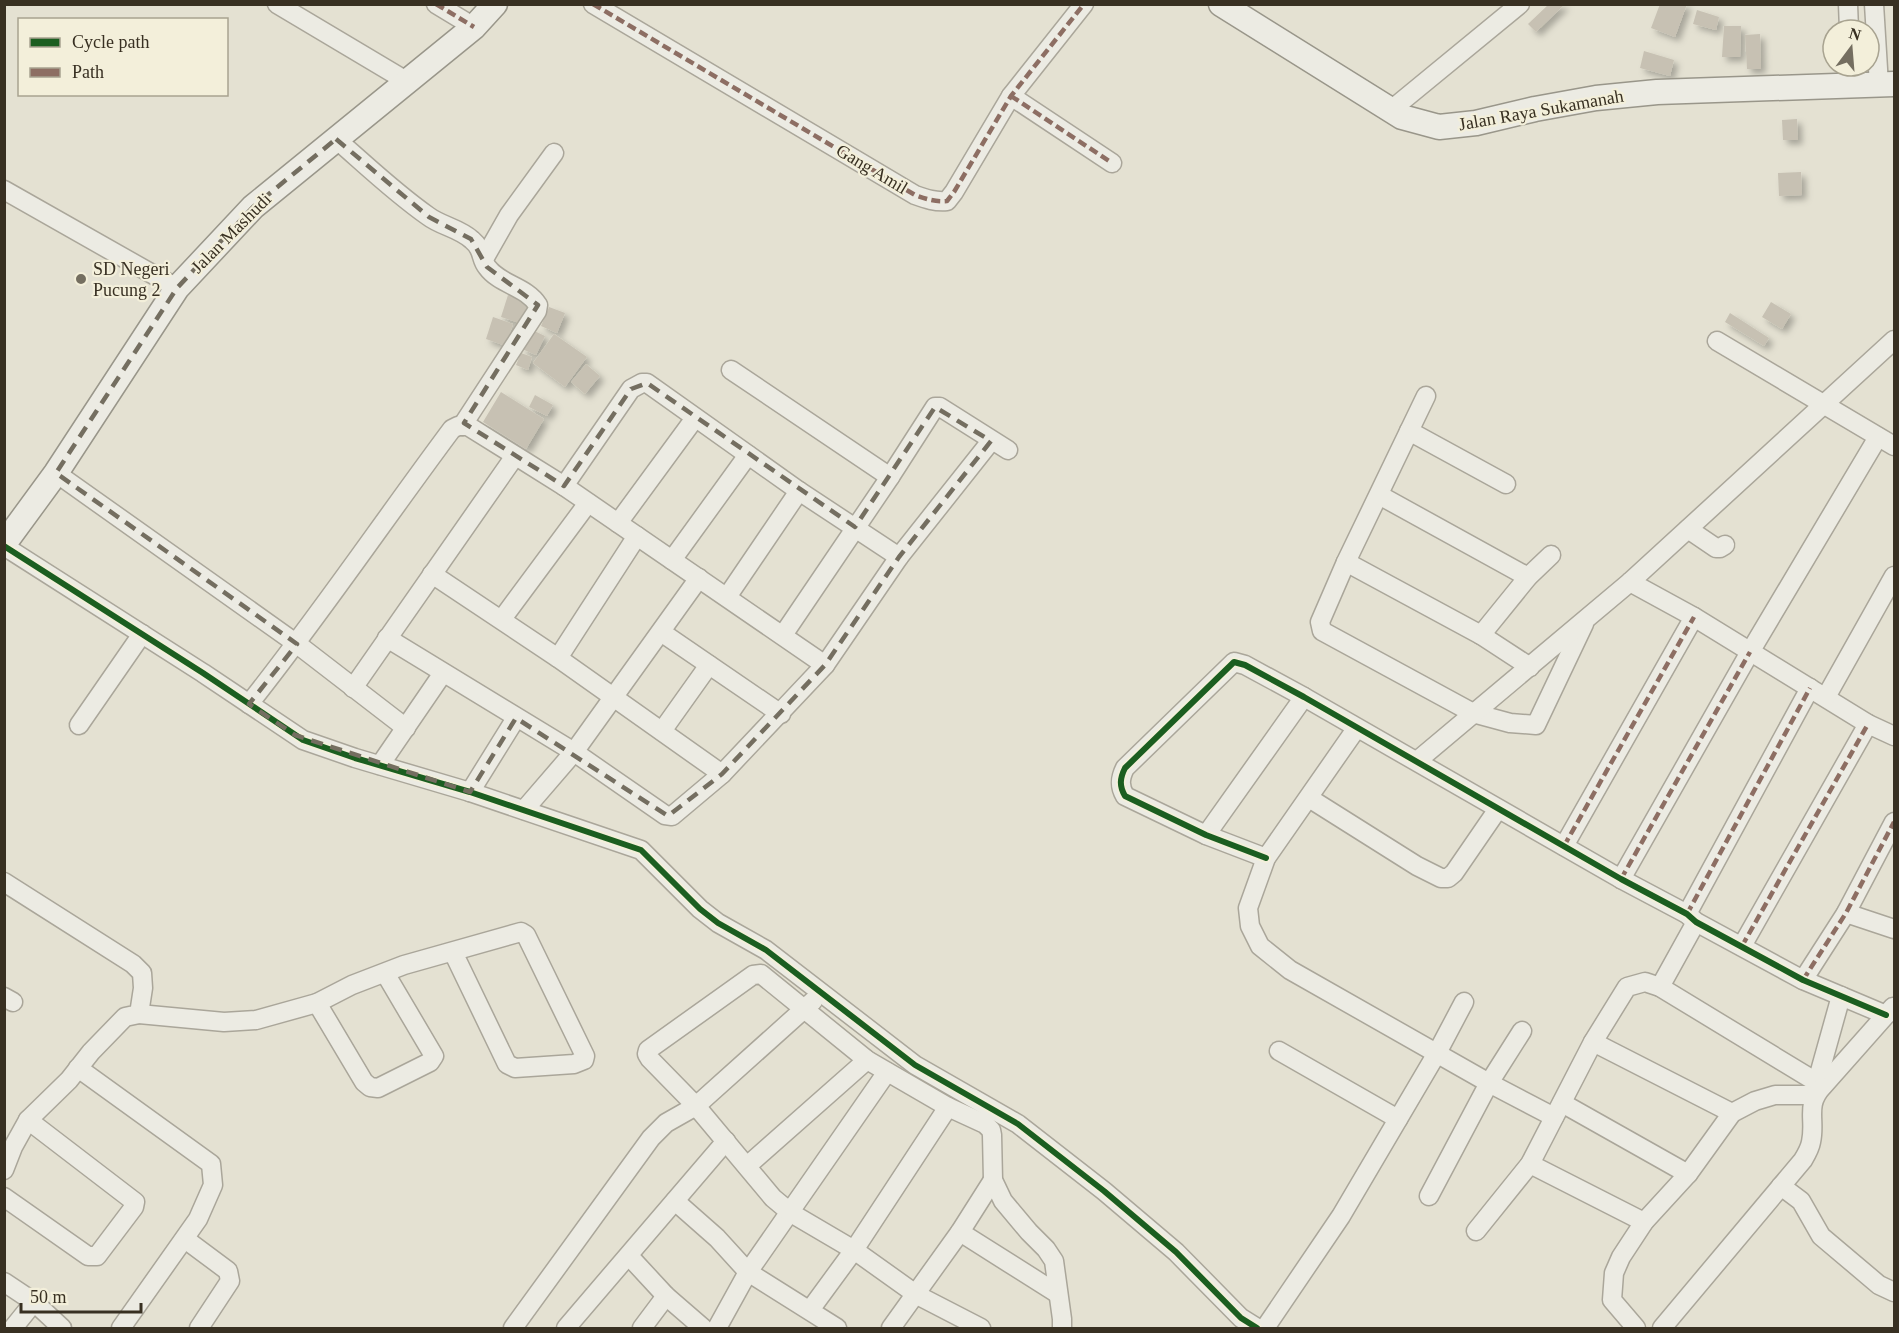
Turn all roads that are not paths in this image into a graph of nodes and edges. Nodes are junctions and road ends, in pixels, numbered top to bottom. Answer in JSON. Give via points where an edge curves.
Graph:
{"nodes":[{"id":1,"x":277,"y":4,"type":"edge"},
{"id":2,"x":436,"y":4,"type":"edge"},
{"id":3,"x":495,"y":4,"type":"edge"},
{"id":4,"x":593,"y":4,"type":"edge"},
{"id":5,"x":1084,"y":4,"type":"edge"},
{"id":6,"x":1221,"y":4,"type":"edge"},
{"id":7,"x":1520,"y":4,"type":"edge"},
{"id":8,"x":1874,"y":4,"type":"edge"},
{"id":9,"x":474,"y":27,"type":"junction"},
{"id":10,"x":1827,"y":78,"type":"edge"},
{"id":11,"x":1860,"y":78,"type":"edge"},
{"id":12,"x":408,"y":82,"type":"junction"},
{"id":13,"x":1887,"y":84,"type":"edge"},
{"id":14,"x":1011,"y":96,"type":"junction"},
{"id":15,"x":1391,"y":110,"type":"junction"},
{"id":16,"x":336,"y":139,"type":"junction"},
{"id":17,"x":554,"y":153,"type":"dead end"},
{"id":18,"x":1112,"y":163,"type":"dead end"},
{"id":19,"x":4,"y":190,"type":"edge"},
{"id":20,"x":484,"y":259,"type":"junction"},
{"id":21,"x":177,"y":288,"type":"junction"},
{"id":22,"x":1717,"y":342,"type":"dead end"},
{"id":23,"x":1891,"y":348,"type":"edge"},
{"id":24,"x":731,"y":370,"type":"dead end"},
{"id":25,"x":1426,"y":396,"type":"dead end"},
{"id":26,"x":1823,"y":404,"type":"junction"},
{"id":27,"x":695,"y":418,"type":"junction"},
{"id":28,"x":462,"y":426,"type":"junction"},
{"id":29,"x":1409,"y":431,"type":"junction"},
{"id":30,"x":991,"y":441,"type":"junction"},
{"id":31,"x":1886,"y":441,"type":"edge"},
{"id":32,"x":1008,"y":450,"type":"dead end"},
{"id":33,"x":748,"y":455,"type":"junction"},
{"id":34,"x":515,"y":456,"type":"junction"},
{"id":35,"x":56,"y":473,"type":"junction"},
{"id":36,"x":890,"y":477,"type":"junction"},
{"id":37,"x":1506,"y":484,"type":"dead end"},
{"id":38,"x":564,"y":486,"type":"junction"},
{"id":39,"x":799,"y":491,"type":"junction"},
{"id":40,"x":1379,"y":495,"type":"junction"},
{"id":41,"x":588,"y":503,"type":"junction"},
{"id":42,"x":618,"y":523,"type":"junction"},
{"id":43,"x":855,"y":526,"type":"junction"},
{"id":44,"x":1688,"y":529,"type":"junction"},
{"id":45,"x":637,"y":536,"type":"junction"},
{"id":46,"x":4,"y":545,"type":"edge"},
{"id":47,"x":1725,"y":545,"type":"dead end"},
{"id":48,"x":1551,"y":555,"type":"dead end"},
{"id":49,"x":899,"y":557,"type":"junction"},
{"id":50,"x":672,"y":560,"type":"junction"},
{"id":51,"x":1346,"y":562,"type":"junction"},
{"id":52,"x":432,"y":574,"type":"junction"},
{"id":53,"x":1894,"y":576,"type":"edge"},
{"id":54,"x":1528,"y":577,"type":"junction"},
{"id":55,"x":699,"y":578,"type":"junction"},
{"id":56,"x":1630,"y":582,"type":"junction"},
{"id":57,"x":727,"y":597,"type":"junction"},
{"id":58,"x":1587,"y":617,"type":"junction"},
{"id":59,"x":1694,"y":617,"type":"junction"},
{"id":60,"x":502,"y":619,"type":"junction"},
{"id":61,"x":661,"y":632,"type":"junction"},
{"id":62,"x":142,"y":634,"type":"junction"},
{"id":63,"x":783,"y":635,"type":"junction"},
{"id":64,"x":1481,"y":635,"type":"junction"},
{"id":65,"x":387,"y":638,"type":"junction"},
{"id":66,"x":297,"y":644,"type":"junction"},
{"id":67,"x":1750,"y":652,"type":"junction"},
{"id":68,"x":558,"y":658,"type":"junction"},
{"id":69,"x":709,"y":665,"type":"junction"},
{"id":70,"x":825,"y":665,"type":"junction"},
{"id":71,"x":1530,"y":667,"type":"junction"},
{"id":72,"x":443,"y":673,"type":"junction"},
{"id":73,"x":353,"y":688,"type":"junction"},
{"id":74,"x":1809,"y":688,"type":"junction"},
{"id":75,"x":614,"y":697,"type":"junction"},
{"id":76,"x":1304,"y":697,"type":"junction"},
{"id":77,"x":1826,"y":697,"type":"junction"},
{"id":78,"x":249,"y":704,"type":"junction"},
{"id":79,"x":1473,"y":713,"type":"junction"},
{"id":80,"x":781,"y":714,"type":"junction"},
{"id":81,"x":516,"y":718,"type":"junction"},
{"id":82,"x":1868,"y":724,"type":"junction"},
{"id":83,"x":79,"y":725,"type":"dead end"},
{"id":84,"x":406,"y":728,"type":"junction"},
{"id":85,"x":1356,"y":729,"type":"junction"},
{"id":86,"x":662,"y":731,"type":"junction"},
{"id":87,"x":1894,"y":736,"type":"edge"},
{"id":88,"x":573,"y":752,"type":"junction"},
{"id":89,"x":1417,"y":761,"type":"junction"},
{"id":90,"x":380,"y":765,"type":"junction"},
{"id":91,"x":723,"y":774,"type":"junction"},
{"id":92,"x":470,"y":792,"type":"junction"},
{"id":93,"x":1309,"y":798,"type":"junction"},
{"id":94,"x":1498,"y":809,"type":"junction"},
{"id":95,"x":524,"y":810,"type":"junction"},
{"id":96,"x":1894,"y":822,"type":"edge"},
{"id":97,"x":1206,"y":835,"type":"junction"},
{"id":98,"x":1564,"y":846,"type":"junction"},
{"id":99,"x":1888,"y":848,"type":"edge"},
{"id":100,"x":1266,"y":858,"type":"junction"},
{"id":101,"x":1621,"y":879,"type":"junction"},
{"id":102,"x":4,"y":882,"type":"edge"},
{"id":103,"x":1846,"y":913,"type":"junction"},
{"id":104,"x":1691,"y":918,"type":"junction"},
{"id":105,"x":1894,"y":929,"type":"edge"},
{"id":106,"x":1742,"y":946,"type":"junction"},
{"id":107,"x":453,"y":952,"type":"junction"},
{"id":108,"x":385,"y":973,"type":"junction"},
{"id":109,"x":1803,"y":980,"type":"junction"},
{"id":110,"x":1660,"y":987,"type":"junction"},
{"id":111,"x":820,"y":993,"type":"junction"},
{"id":112,"x":1841,"y":996,"type":"junction"},
{"id":113,"x":140,"y":1002,"type":"junction"},
{"id":114,"x":1464,"y":1002,"type":"dead end"},
{"id":115,"x":317,"y":1003,"type":"junction"},
{"id":116,"x":804,"y":1010,"type":"junction"},
{"id":117,"x":1890,"y":1010,"type":"edge"},
{"id":118,"x":1522,"y":1031,"type":"dead end"},
{"id":119,"x":1593,"y":1042,"type":"junction"},
{"id":120,"x":1279,"y":1051,"type":"dead end"},
{"id":121,"x":1437,"y":1053,"type":"junction"},
{"id":122,"x":867,"y":1060,"type":"junction"},
{"id":123,"x":78,"y":1068,"type":"junction"},
{"id":124,"x":887,"y":1071,"type":"junction"},
{"id":125,"x":1489,"y":1083,"type":"junction"},
{"id":126,"x":1818,"y":1088,"type":"junction"},
{"id":127,"x":696,"y":1106,"type":"junction"},
{"id":128,"x":948,"y":1107,"type":"junction"},
{"id":129,"x":1558,"y":1110,"type":"junction"},
{"id":130,"x":1732,"y":1113,"type":"junction"},
{"id":131,"x":1398,"y":1119,"type":"junction"},
{"id":132,"x":28,"y":1120,"type":"junction"},
{"id":133,"x":726,"y":1141,"type":"junction"},
{"id":134,"x":1530,"y":1164,"type":"junction"},
{"id":135,"x":747,"y":1166,"type":"junction"},
{"id":136,"x":4,"y":1170,"type":"edge"},
{"id":137,"x":1688,"y":1174,"type":"junction"},
{"id":138,"x":993,"y":1180,"type":"junction"},
{"id":139,"x":1781,"y":1186,"type":"junction"},
{"id":140,"x":1429,"y":1196,"type":"dead end"},
{"id":141,"x":4,"y":1197,"type":"edge"},
{"id":142,"x":675,"y":1201,"type":"junction"},
{"id":143,"x":790,"y":1213,"type":"junction"},
{"id":144,"x":1644,"y":1222,"type":"junction"},
{"id":145,"x":960,"y":1232,"type":"junction"},
{"id":146,"x":1476,"y":1232,"type":"dead end"},
{"id":147,"x":185,"y":1239,"type":"junction"},
{"id":148,"x":854,"y":1250,"type":"junction"},
{"id":149,"x":628,"y":1256,"type":"junction"},
{"id":150,"x":748,"y":1272,"type":"junction"},
{"id":151,"x":4,"y":1282,"type":"edge"},
{"id":152,"x":1894,"y":1292,"type":"edge"},
{"id":153,"x":917,"y":1294,"type":"junction"},
{"id":154,"x":1058,"y":1294,"type":"junction"},
{"id":155,"x":666,"y":1296,"type":"junction"},
{"id":156,"x":34,"y":1302,"type":"junction"},
{"id":157,"x":810,"y":1310,"type":"junction"},
{"id":158,"x":1059,"y":1325,"type":"edge"},
{"id":159,"x":13,"y":1329,"type":"edge"},
{"id":160,"x":62,"y":1329,"type":"edge"},
{"id":161,"x":121,"y":1329,"type":"edge"},
{"id":162,"x":199,"y":1329,"type":"edge"},
{"id":163,"x":513,"y":1329,"type":"edge"},
{"id":164,"x":566,"y":1329,"type":"edge"},
{"id":165,"x":642,"y":1329,"type":"edge"},
{"id":166,"x":702,"y":1329,"type":"edge"},
{"id":167,"x":717,"y":1329,"type":"edge"},
{"id":168,"x":837,"y":1329,"type":"edge"},
{"id":169,"x":891,"y":1329,"type":"edge"},
{"id":170,"x":981,"y":1329,"type":"edge"},
{"id":171,"x":1257,"y":1329,"type":"edge"},
{"id":172,"x":1265,"y":1329,"type":"edge"},
{"id":173,"x":1636,"y":1329,"type":"edge"},
{"id":174,"x":1662,"y":1329,"type":"edge"}],
"edges":[{"from":1,"to":12,"type":"street"},
{"from":2,"to":9,"type":"street"},
{"from":3,"to":9,"type":"street","name":"Jalan Mashudi"},
{"from":4,"to":14,"type":"street","name":"Gang Amil","via":[[927,200],[947,201]]},
{"from":5,"to":14,"type":"street","name":"Gang Amil"},
{"from":6,"to":15,"type":"street","name":"Jalan Raya Sukamanah"},
{"from":7,"to":15,"type":"street"},
{"from":8,"to":13,"type":"street"},
{"from":9,"to":12,"type":"street","name":"Jalan Mashudi"},
{"from":10,"to":15,"type":"street","name":"Jalan Raya Sukamanah","via":[[1596,98],[1439,127]]},
{"from":11,"to":13,"type":"street","name":"Jalan Raya Sukamanah"},
{"from":12,"to":16,"type":"street","name":"Jalan Mashudi"},
{"from":14,"to":18,"type":"street"},
{"from":16,"to":20,"type":"street","via":[[429,217],[471,239]]},
{"from":16,"to":21,"type":"street","name":"Jalan Mashudi","via":[[253,207]]},
{"from":17,"to":20,"type":"street","via":[[509,215]]},
{"from":19,"to":21,"type":"street"},
{"from":20,"to":28,"type":"street","via":[[487,267],[524,290],[538,307]]},
{"from":21,"to":35,"type":"street","name":"Jalan Mashudi"},
{"from":22,"to":26,"type":"street"},
{"from":23,"to":26,"type":"street"},
{"from":24,"to":36,"type":"street"},
{"from":25,"to":29,"type":"street"},
{"from":26,"to":31,"type":"street"},
{"from":26,"to":44,"type":"street"},
{"from":27,"to":33,"type":"street"},
{"from":27,"to":38,"type":"street","via":[[647,383],[637,384]]},
{"from":27,"to":42,"type":"street"},
{"from":28,"to":34,"type":"street"},
{"from":28,"to":66,"type":"street","via":[[452,429]]},
{"from":29,"to":37,"type":"street"},
{"from":29,"to":40,"type":"street"},
{"from":30,"to":32,"type":"street"},
{"from":30,"to":36,"type":"street","via":[[935,407]]},
{"from":30,"to":49,"type":"street"},
{"from":31,"to":67,"type":"street"},
{"from":33,"to":39,"type":"street"},
{"from":33,"to":50,"type":"street"},
{"from":34,"to":38,"type":"street"},
{"from":34,"to":52,"type":"street"},
{"from":35,"to":46,"type":"street","name":"Jalan Mashudi"},
{"from":35,"to":66,"type":"street"},
{"from":36,"to":43,"type":"street"},
{"from":38,"to":41,"type":"street"},
{"from":39,"to":43,"type":"street"},
{"from":39,"to":57,"type":"street"},
{"from":40,"to":51,"type":"street"},
{"from":40,"to":54,"type":"street"},
{"from":41,"to":42,"type":"street"},
{"from":41,"to":60,"type":"street"},
{"from":42,"to":45,"type":"street"},
{"from":43,"to":49,"type":"street"},
{"from":43,"to":63,"type":"street"},
{"from":44,"to":47,"type":"street","via":[[1716,548]]},
{"from":44,"to":56,"type":"street"},
{"from":45,"to":50,"type":"street"},
{"from":45,"to":68,"type":"street"},
{"from":46,"to":62,"type":"street"},
{"from":48,"to":54,"type":"street"},
{"from":49,"to":70,"type":"street"},
{"from":50,"to":55,"type":"street"},
{"from":51,"to":64,"type":"street"},
{"from":51,"to":79,"type":"street","via":[[1320,622],[1322,631]]},
{"from":52,"to":60,"type":"street"},
{"from":52,"to":65,"type":"street"},
{"from":53,"to":77,"type":"street"},
{"from":54,"to":64,"type":"street"},
{"from":55,"to":57,"type":"street"},
{"from":55,"to":61,"type":"street"},
{"from":56,"to":58,"type":"street"},
{"from":56,"to":59,"type":"street"},
{"from":57,"to":63,"type":"street"},
{"from":58,"to":71,"type":"street"},
{"from":58,"to":79,"type":"street","via":[[1536,725]]},
{"from":59,"to":67,"type":"street"},
{"from":59,"to":98,"type":"street"},
{"from":60,"to":68,"type":"street"},
{"from":61,"to":69,"type":"street"},
{"from":61,"to":75,"type":"street"},
{"from":62,"to":78,"type":"street"},
{"from":62,"to":83,"type":"street"},
{"from":63,"to":70,"type":"street"},
{"from":64,"to":71,"type":"street"},
{"from":65,"to":72,"type":"street"},
{"from":65,"to":73,"type":"street"},
{"from":66,"to":73,"type":"street"},
{"from":66,"to":78,"type":"street"},
{"from":67,"to":74,"type":"street"},
{"from":67,"to":101,"type":"street"},
{"from":68,"to":75,"type":"street"},
{"from":69,"to":80,"type":"street"},
{"from":69,"to":86,"type":"street"},
{"from":70,"to":80,"type":"street"},
{"from":71,"to":79,"type":"street"},
{"from":72,"to":81,"type":"street"},
{"from":72,"to":84,"type":"street"},
{"from":73,"to":84,"type":"street"},
{"from":74,"to":77,"type":"street"},
{"from":74,"to":104,"type":"street"},
{"from":75,"to":86,"type":"street"},
{"from":75,"to":88,"type":"street"},
{"from":76,"to":85,"type":"street"},
{"from":76,"to":97,"type":"street"},
{"from":76,"to":97,"type":"street","via":[[1234,662],[1125,768],[1120,784],[1125,796]]},
{"from":77,"to":82,"type":"street"},
{"from":78,"to":90,"type":"street","via":[[303,740]]},
{"from":79,"to":89,"type":"street"},
{"from":80,"to":91,"type":"street"},
{"from":81,"to":88,"type":"street"},
{"from":81,"to":92,"type":"street"},
{"from":82,"to":87,"type":"street"},
{"from":82,"to":106,"type":"street"},
{"from":84,"to":90,"type":"street"},
{"from":85,"to":89,"type":"street"},
{"from":85,"to":93,"type":"street"},
{"from":86,"to":91,"type":"street"},
{"from":88,"to":91,"type":"street","via":[[668,816]]},
{"from":88,"to":95,"type":"street"},
{"from":89,"to":94,"type":"street"},
{"from":90,"to":92,"type":"street"},
{"from":92,"to":95,"type":"street"},
{"from":93,"to":94,"type":"street","via":[[1441,878],[1454,873]]},
{"from":93,"to":100,"type":"street"},
{"from":94,"to":98,"type":"street"},
{"from":95,"to":111,"type":"street","via":[[641,850],[700,909],[766,950]]},
{"from":96,"to":99,"type":"street"},
{"from":97,"to":100,"type":"street"},
{"from":98,"to":101,"type":"street"},
{"from":99,"to":103,"type":"street"},
{"from":100,"to":121,"type":"street","via":[[1248,908],[1250,926],[1260,946],[1290,970]]},
{"from":101,"to":104,"type":"street"},
{"from":102,"to":113,"type":"street","via":[[142,973]]},
{"from":103,"to":105,"type":"street"},
{"from":103,"to":109,"type":"street"},
{"from":104,"to":106,"type":"street"},
{"from":104,"to":110,"type":"street"},
{"from":106,"to":109,"type":"street"},
{"from":107,"to":107,"type":"street","via":[[507,1064],[515,1068],[574,1065],[584,1060],[523,933]]},
{"from":107,"to":108,"type":"street"},
{"from":108,"to":115,"type":"street"},
{"from":108,"to":115,"type":"street","via":[[435,1056],[378,1088],[364,1082]]},
{"from":109,"to":112,"type":"street"},
{"from":110,"to":119,"type":"street","via":[[1645,982],[1627,987]]},
{"from":110,"to":126,"type":"street"},
{"from":111,"to":116,"type":"street"},
{"from":111,"to":171,"type":"street","via":[[915,1065],[1018,1124],[1176,1252],[1241,1318]]},
{"from":112,"to":117,"type":"street"},
{"from":112,"to":126,"type":"street"},
{"from":113,"to":115,"type":"street","via":[[234,1022]]},
{"from":113,"to":123,"type":"street"},
{"from":114,"to":121,"type":"street"},
{"from":116,"to":122,"type":"street"},
{"from":116,"to":127,"type":"street"},
{"from":116,"to":127,"type":"street","via":[[756,974],[648,1050],[650,1059]]},
{"from":117,"to":126,"type":"street"},
{"from":118,"to":125,"type":"street"},
{"from":119,"to":129,"type":"street"},
{"from":119,"to":130,"type":"street"},
{"from":120,"to":131,"type":"street"},
{"from":121,"to":125,"type":"street"},
{"from":121,"to":131,"type":"street"},
{"from":122,"to":124,"type":"street"},
{"from":122,"to":135,"type":"street"},
{"from":123,"to":132,"type":"street"},
{"from":123,"to":147,"type":"street","via":[[211,1164],[213,1185]]},
{"from":124,"to":128,"type":"street"},
{"from":124,"to":143,"type":"street"},
{"from":125,"to":129,"type":"street"},
{"from":125,"to":140,"type":"street"},
{"from":126,"to":130,"type":"street","via":[[1775,1095]]},
{"from":126,"to":139,"type":"street","via":[[1811,1106],[1811,1143],[1803,1160]]},
{"from":127,"to":133,"type":"street"},
{"from":127,"to":163,"type":"street","via":[[666,1123],[651,1138]]},
{"from":128,"to":138,"type":"street","via":[[991,1130]]},
{"from":128,"to":148,"type":"street"},
{"from":129,"to":134,"type":"street"},
{"from":129,"to":137,"type":"street"},
{"from":130,"to":137,"type":"street"},
{"from":131,"to":172,"type":"street","via":[[1341,1216]]},
{"from":132,"to":136,"type":"street"},
{"from":132,"to":141,"type":"street","via":[[132,1199],[134,1207],[97,1256],[92,1257]]},
{"from":133,"to":135,"type":"street"},
{"from":133,"to":142,"type":"street"},
{"from":134,"to":144,"type":"street"},
{"from":134,"to":146,"type":"street"},
{"from":135,"to":143,"type":"street"},
{"from":137,"to":144,"type":"street"},
{"from":138,"to":145,"type":"street"},
{"from":138,"to":154,"type":"street","via":[[1003,1201],[1054,1261]]},
{"from":139,"to":152,"type":"street","via":[[1801,1201],[1821,1236],[1879,1285]]},
{"from":139,"to":174,"type":"street"},
{"from":142,"to":149,"type":"street"},
{"from":142,"to":150,"type":"street"},
{"from":143,"to":148,"type":"street"},
{"from":143,"to":150,"type":"street"},
{"from":144,"to":173,"type":"street","via":[[1616,1266],[1612,1300]]},
{"from":145,"to":153,"type":"street"},
{"from":145,"to":154,"type":"street"},
{"from":147,"to":161,"type":"street"},
{"from":147,"to":162,"type":"street","via":[[228,1271],[230,1281]]},
{"from":148,"to":153,"type":"street"},
{"from":148,"to":157,"type":"street"},
{"from":149,"to":155,"type":"street"},
{"from":149,"to":164,"type":"street"},
{"from":150,"to":157,"type":"street"},
{"from":150,"to":167,"type":"street"},
{"from":151,"to":156,"type":"street"},
{"from":153,"to":169,"type":"street"},
{"from":153,"to":170,"type":"street"},
{"from":154,"to":158,"type":"street"},
{"from":155,"to":165,"type":"street"},
{"from":155,"to":166,"type":"street"},
{"from":156,"to":159,"type":"street"},
{"from":156,"to":160,"type":"street"},
{"from":157,"to":168,"type":"street"}]}
